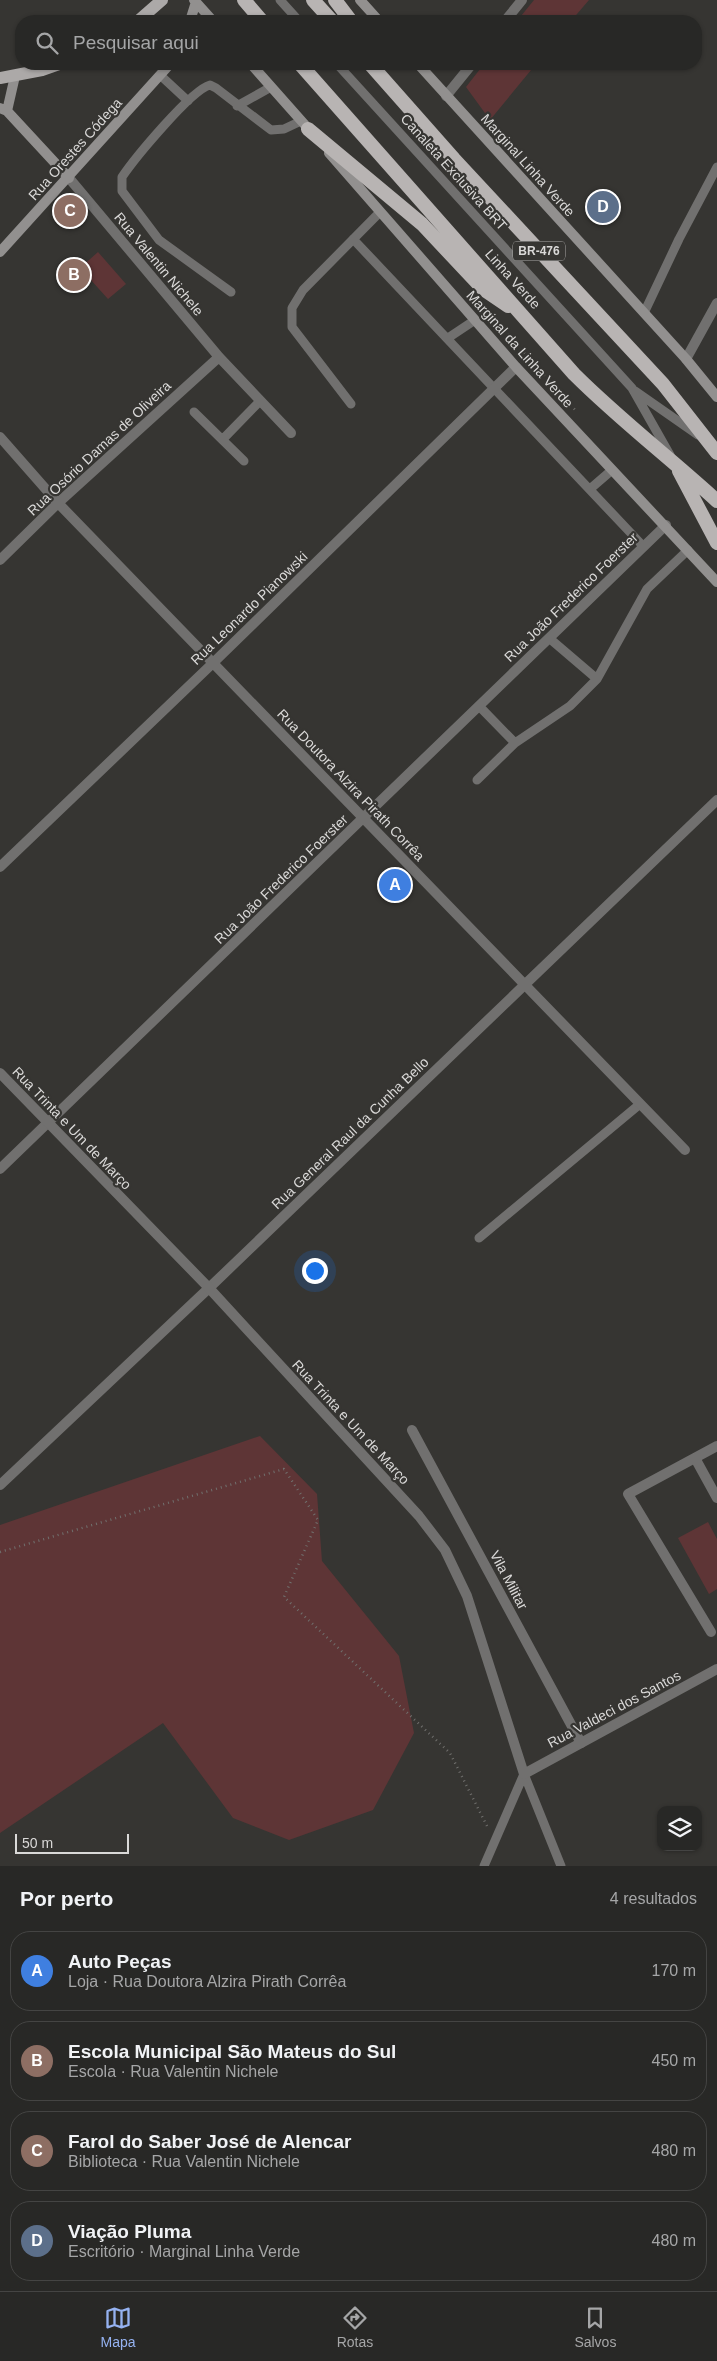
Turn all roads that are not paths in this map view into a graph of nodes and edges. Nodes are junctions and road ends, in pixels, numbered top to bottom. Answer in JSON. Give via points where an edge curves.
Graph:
{"nodes":[{"id":1,"x":162,"y":0,"type":"edge"},
{"id":2,"x":244,"y":0,"type":"edge"},
{"id":3,"x":280,"y":0,"type":"edge"},
{"id":4,"x":313,"y":0,"type":"edge"},
{"id":5,"x":335,"y":0,"type":"edge"},
{"id":6,"x":360,"y":0,"type":"edge"},
{"id":7,"x":522,"y":0,"type":"edge"},
{"id":8,"x":195,"y":1,"type":"edge"},
{"id":9,"x":145,"y":15,"type":"edge"},
{"id":10,"x":192,"y":15,"type":"edge"},
{"id":11,"x":208,"y":15,"type":"edge"},
{"id":12,"x":257,"y":15,"type":"edge"},
{"id":13,"x":294,"y":15,"type":"edge"},
{"id":14,"x":327,"y":15,"type":"edge"},
{"id":15,"x":346,"y":15,"type":"edge"},
{"id":16,"x":374,"y":15,"type":"edge"},
{"id":17,"x":510,"y":15,"type":"edge"},
{"id":18,"x":37,"y":70,"type":"edge"},
{"id":19,"x":165,"y":70,"type":"edge"},
{"id":20,"x":256,"y":70,"type":"edge"},
{"id":21,"x":305,"y":70,"type":"edge"},
{"id":22,"x":342,"y":70,"type":"edge"},
{"id":23,"x":375,"y":70,"type":"edge"},
{"id":24,"x":387,"y":70,"type":"edge"},
{"id":25,"x":423,"y":70,"type":"edge"},
{"id":26,"x":467,"y":70,"type":"edge"},
{"id":27,"x":160,"y":75,"type":"junction"},
{"id":28,"x":15,"y":76,"type":"junction"},
{"id":29,"x":0,"y":78,"type":"edge"},
{"id":30,"x":271,"y":86,"type":"junction"},
{"id":31,"x":446,"y":96,"type":"junction"},
{"id":32,"x":188,"y":101,"type":"junction"},
{"id":33,"x":237,"y":106,"type":"junction"},
{"id":34,"x":3,"y":110,"type":"edge"},
{"id":35,"x":305,"y":125,"type":"junction"},
{"id":36,"x":454,"y":160,"type":"junction"},
{"id":37,"x":717,"y":167,"type":"edge"},
{"id":38,"x":69,"y":178,"type":"junction"},
{"id":39,"x":380,"y":212,"type":"junction"},
{"id":40,"x":353,"y":239,"type":"junction"},
{"id":41,"x":0,"y":252,"type":"edge"},
{"id":42,"x":231,"y":292,"type":"dead end"},
{"id":43,"x":717,"y":303,"type":"edge"},
{"id":44,"x":644,"y":313,"type":"junction"},
{"id":45,"x":526,"y":319,"type":"junction"},
{"id":46,"x":475,"y":320,"type":"junction"},
{"id":47,"x":448,"y":338,"type":"junction"},
{"id":48,"x":219,"y":357,"type":"junction"},
{"id":49,"x":686,"y":358,"type":"junction"},
{"id":50,"x":516,"y":367,"type":"junction"},
{"id":51,"x":494,"y":388,"type":"junction"},
{"id":52,"x":632,"y":388,"type":"junction"},
{"id":53,"x":717,"y":397,"type":"edge"},
{"id":54,"x":260,"y":401,"type":"junction"},
{"id":55,"x":351,"y":404,"type":"dead end"},
{"id":56,"x":194,"y":412,"type":"dead end"},
{"id":57,"x":290,"y":434,"type":"dead end"},
{"id":58,"x":0,"y":437,"type":"edge"},
{"id":59,"x":223,"y":439,"type":"junction"},
{"id":60,"x":706,"y":441,"type":"junction"},
{"id":61,"x":717,"y":453,"type":"edge"},
{"id":62,"x":244,"y":462,"type":"dead end"},
{"id":63,"x":674,"y":462,"type":"junction"},
{"id":64,"x":612,"y":470,"type":"junction"},
{"id":65,"x":590,"y":490,"type":"junction"},
{"id":66,"x":717,"y":501,"type":"edge"},
{"id":67,"x":58,"y":503,"type":"junction"},
{"id":68,"x":666,"y":525,"type":"junction"},
{"id":69,"x":717,"y":544,"type":"edge"},
{"id":70,"x":644,"y":546,"type":"junction"},
{"id":71,"x":688,"y":550,"type":"junction"},
{"id":72,"x":0,"y":560,"type":"edge"},
{"id":73,"x":717,"y":582,"type":"edge"},
{"id":74,"x":550,"y":638,"type":"junction"},
{"id":75,"x":213,"y":663,"type":"junction"},
{"id":76,"x":597,"y":679,"type":"junction"},
{"id":77,"x":479,"y":706,"type":"junction"},
{"id":78,"x":515,"y":743,"type":"junction"},
{"id":79,"x":477,"y":780,"type":"dead end"},
{"id":80,"x":717,"y":800,"type":"edge"},
{"id":81,"x":363,"y":818,"type":"junction"},
{"id":82,"x":0,"y":866,"type":"edge"},
{"id":83,"x":525,"y":985,"type":"junction"},
{"id":84,"x":0,"y":1073,"type":"edge"},
{"id":85,"x":640,"y":1104,"type":"junction"},
{"id":86,"x":47,"y":1123,"type":"junction"},
{"id":87,"x":685,"y":1150,"type":"dead end"},
{"id":88,"x":0,"y":1169,"type":"edge"},
{"id":89,"x":479,"y":1238,"type":"dead end"},
{"id":90,"x":209,"y":1288,"type":"junction"},
{"id":91,"x":412,"y":1430,"type":"dead end"},
{"id":92,"x":717,"y":1446,"type":"edge"},
{"id":93,"x":694,"y":1458,"type":"junction"},
{"id":94,"x":0,"y":1484,"type":"edge"},
{"id":95,"x":717,"y":1498,"type":"edge"},
{"id":96,"x":711,"y":1632,"type":"dead end"},
{"id":97,"x":717,"y":1669,"type":"edge"},
{"id":98,"x":581,"y":1743,"type":"junction"},
{"id":99,"x":524,"y":1774,"type":"junction"},
{"id":100,"x":484,"y":1866,"type":"edge"},
{"id":101,"x":561,"y":1866,"type":"edge"}],
"edges":[{"from":1,"to":9,"type":"main road"},
{"from":2,"to":12,"type":"highway"},
{"from":3,"to":13,"type":"lane"},
{"from":4,"to":14,"type":"highway"},
{"from":5,"to":15,"type":"highway"},
{"from":6,"to":16,"type":"main road"},
{"from":7,"to":17,"type":"street"},
{"from":8,"to":10,"type":"main road"},
{"from":8,"to":11,"type":"main road"},
{"from":18,"to":28,"type":"main road"},
{"from":19,"to":27,"type":"main road","name":"Rua Orestes Códega"},
{"from":20,"to":30,"type":"main road"},
{"from":21,"to":45,"type":"highway","name":"Linha Verde"},
{"from":22,"to":52,"type":"lane","name":"Canaleta Exclusiva BRT"},
{"from":23,"to":36,"type":"highway","number":"BR-476"},
{"from":24,"to":36,"type":"highway"},
{"from":25,"to":31,"type":"main road","name":"Marginal Linha Verde"},
{"from":26,"to":31,"type":"street"},
{"from":27,"to":32,"type":"lane"},
{"from":27,"to":38,"type":"main road","name":"Rua Orestes Códega"},
{"from":28,"to":29,"type":"main road"},
{"from":28,"to":34,"type":"main road","name":"Rua Valentin Nichele"},
{"from":30,"to":33,"type":"lane"},
{"from":30,"to":35,"type":"main road"},
{"from":31,"to":44,"type":"main road","name":"Marginal Linha Verde"},
{"from":32,"to":33,"type":"lane","via":[[210,85]]},
{"from":32,"to":42,"type":"lane","via":[[127,170],[122,177],[122,190],[159,240]]},
{"from":33,"to":35,"type":"lane","via":[[272,130]]},
{"from":34,"to":38,"type":"main road","name":"Rua Valentin Nichele"},
{"from":35,"to":39,"type":"main road","name":"Marginal da Linha Verde"},
{"from":35,"to":45,"type":"highway","via":[[422,224],[483,289]]},
{"from":36,"to":60,"type":"highway","number":"BR-476","via":[[663,384]]},
{"from":37,"to":44,"type":"lane"},
{"from":38,"to":41,"type":"main road","name":"Rua Orestes Códega"},
{"from":38,"to":48,"type":"street","name":"Rua Valentin Nichele"},
{"from":39,"to":40,"type":"lane"},
{"from":39,"to":46,"type":"main road","name":"Marginal da Linha Verde"},
{"from":40,"to":47,"type":"lane"},
{"from":40,"to":55,"type":"lane","via":[[303,290],[292,308],[292,327]]},
{"from":43,"to":49,"type":"street"},
{"from":44,"to":49,"type":"main road","name":"Marginal Linha Verde"},
{"from":45,"to":63,"type":"highway","name":"Linha Verde","via":[[610,410]]},
{"from":46,"to":47,"type":"lane"},
{"from":46,"to":50,"type":"main road","name":"Marginal da Linha Verde"},
{"from":47,"to":51,"type":"lane"},
{"from":48,"to":54,"type":"street","name":"Rua Valentin Nichele"},
{"from":48,"to":67,"type":"street","name":"Rua Osório Damas de Oliveira"},
{"from":49,"to":53,"type":"main road","name":"Marginal Linha Verde"},
{"from":50,"to":51,"type":"street","name":"Rua Leonardo Pianowski"},
{"from":50,"to":64,"type":"main road","name":"Marginal da Linha Verde"},
{"from":51,"to":65,"type":"lane"},
{"from":51,"to":75,"type":"street","name":"Rua Leonardo Pianowski"},
{"from":52,"to":60,"type":"lane","name":"Canaleta Exclusiva BRT"},
{"from":52,"to":63,"type":"lane","name":"Canaleta Exclusiva BRT"},
{"from":54,"to":57,"type":"street","name":"Rua Valentin Nichele"},
{"from":54,"to":59,"type":"lane"},
{"from":56,"to":59,"type":"lane"},
{"from":58,"to":67,"type":"street","name":"Rua Doutora Alzira Pirath Corrêa"},
{"from":59,"to":62,"type":"lane"},
{"from":60,"to":61,"type":"highway","number":"BR-476"},
{"from":63,"to":66,"type":"highway","name":"Linha Verde"},
{"from":63,"to":69,"type":"highway"},
{"from":64,"to":65,"type":"lane"},
{"from":64,"to":68,"type":"main road","name":"Marginal da Linha Verde"},
{"from":65,"to":70,"type":"lane"},
{"from":67,"to":72,"type":"street","name":"Rua Osório Damas de Oliveira"},
{"from":67,"to":75,"type":"street","name":"Rua Doutora Alzira Pirath Corrêa"},
{"from":68,"to":70,"type":"street","name":"Rua João Frederico Foerster"},
{"from":68,"to":71,"type":"main road","name":"Marginal da Linha Verde"},
{"from":70,"to":74,"type":"street","name":"Rua João Frederico Foerster"},
{"from":71,"to":73,"type":"main road","name":"Marginal da Linha Verde"},
{"from":71,"to":76,"type":"lane","via":[[647,590]]},
{"from":74,"to":76,"type":"lane"},
{"from":74,"to":77,"type":"street","name":"Rua João Frederico Foerster"},
{"from":75,"to":81,"type":"street","name":"Rua Doutora Alzira Pirath Corrêa"},
{"from":75,"to":82,"type":"street","name":"Rua Leonardo Pianowski"},
{"from":76,"to":78,"type":"lane","via":[[570,706]]},
{"from":77,"to":78,"type":"lane"},
{"from":77,"to":81,"type":"street","name":"Rua João Frederico Foerster"},
{"from":78,"to":79,"type":"lane"},
{"from":80,"to":83,"type":"street","name":"Rua General Raul da Cunha Bello"},
{"from":81,"to":83,"type":"street","name":"Rua Doutora Alzira Pirath Corrêa"},
{"from":81,"to":86,"type":"street","name":"Rua João Frederico Foerster"},
{"from":83,"to":85,"type":"street","name":"Rua Doutora Alzira Pirath Corrêa"},
{"from":83,"to":90,"type":"street","name":"Rua General Raul da Cunha Bello"},
{"from":84,"to":86,"type":"street","name":"Rua Trinta e Um de Março"},
{"from":85,"to":87,"type":"street","name":"Rua Doutora Alzira Pirath Corrêa"},
{"from":85,"to":89,"type":"lane"},
{"from":86,"to":88,"type":"street","name":"Rua João Frederico Foerster"},
{"from":86,"to":90,"type":"street","name":"Rua Trinta e Um de Março"},
{"from":90,"to":94,"type":"street","name":"Rua General Raul da Cunha Bello"},
{"from":90,"to":99,"type":"street","name":"Rua Trinta e Um de Março","via":[[419,1516],[444,1550],[467,1596]]},
{"from":91,"to":98,"type":"street","name":"Vila Militar"},
{"from":92,"to":93,"type":"street"},
{"from":93,"to":95,"type":"street"},
{"from":93,"to":96,"type":"street","via":[[628,1494]]},
{"from":97,"to":98,"type":"street","name":"Rua Valdeci dos Santos"},
{"from":98,"to":99,"type":"street","name":"Rua Valdeci dos Santos"},
{"from":99,"to":100,"type":"lane"},
{"from":99,"to":101,"type":"lane","name":"Rua Trinta e Um de Março"}]}
